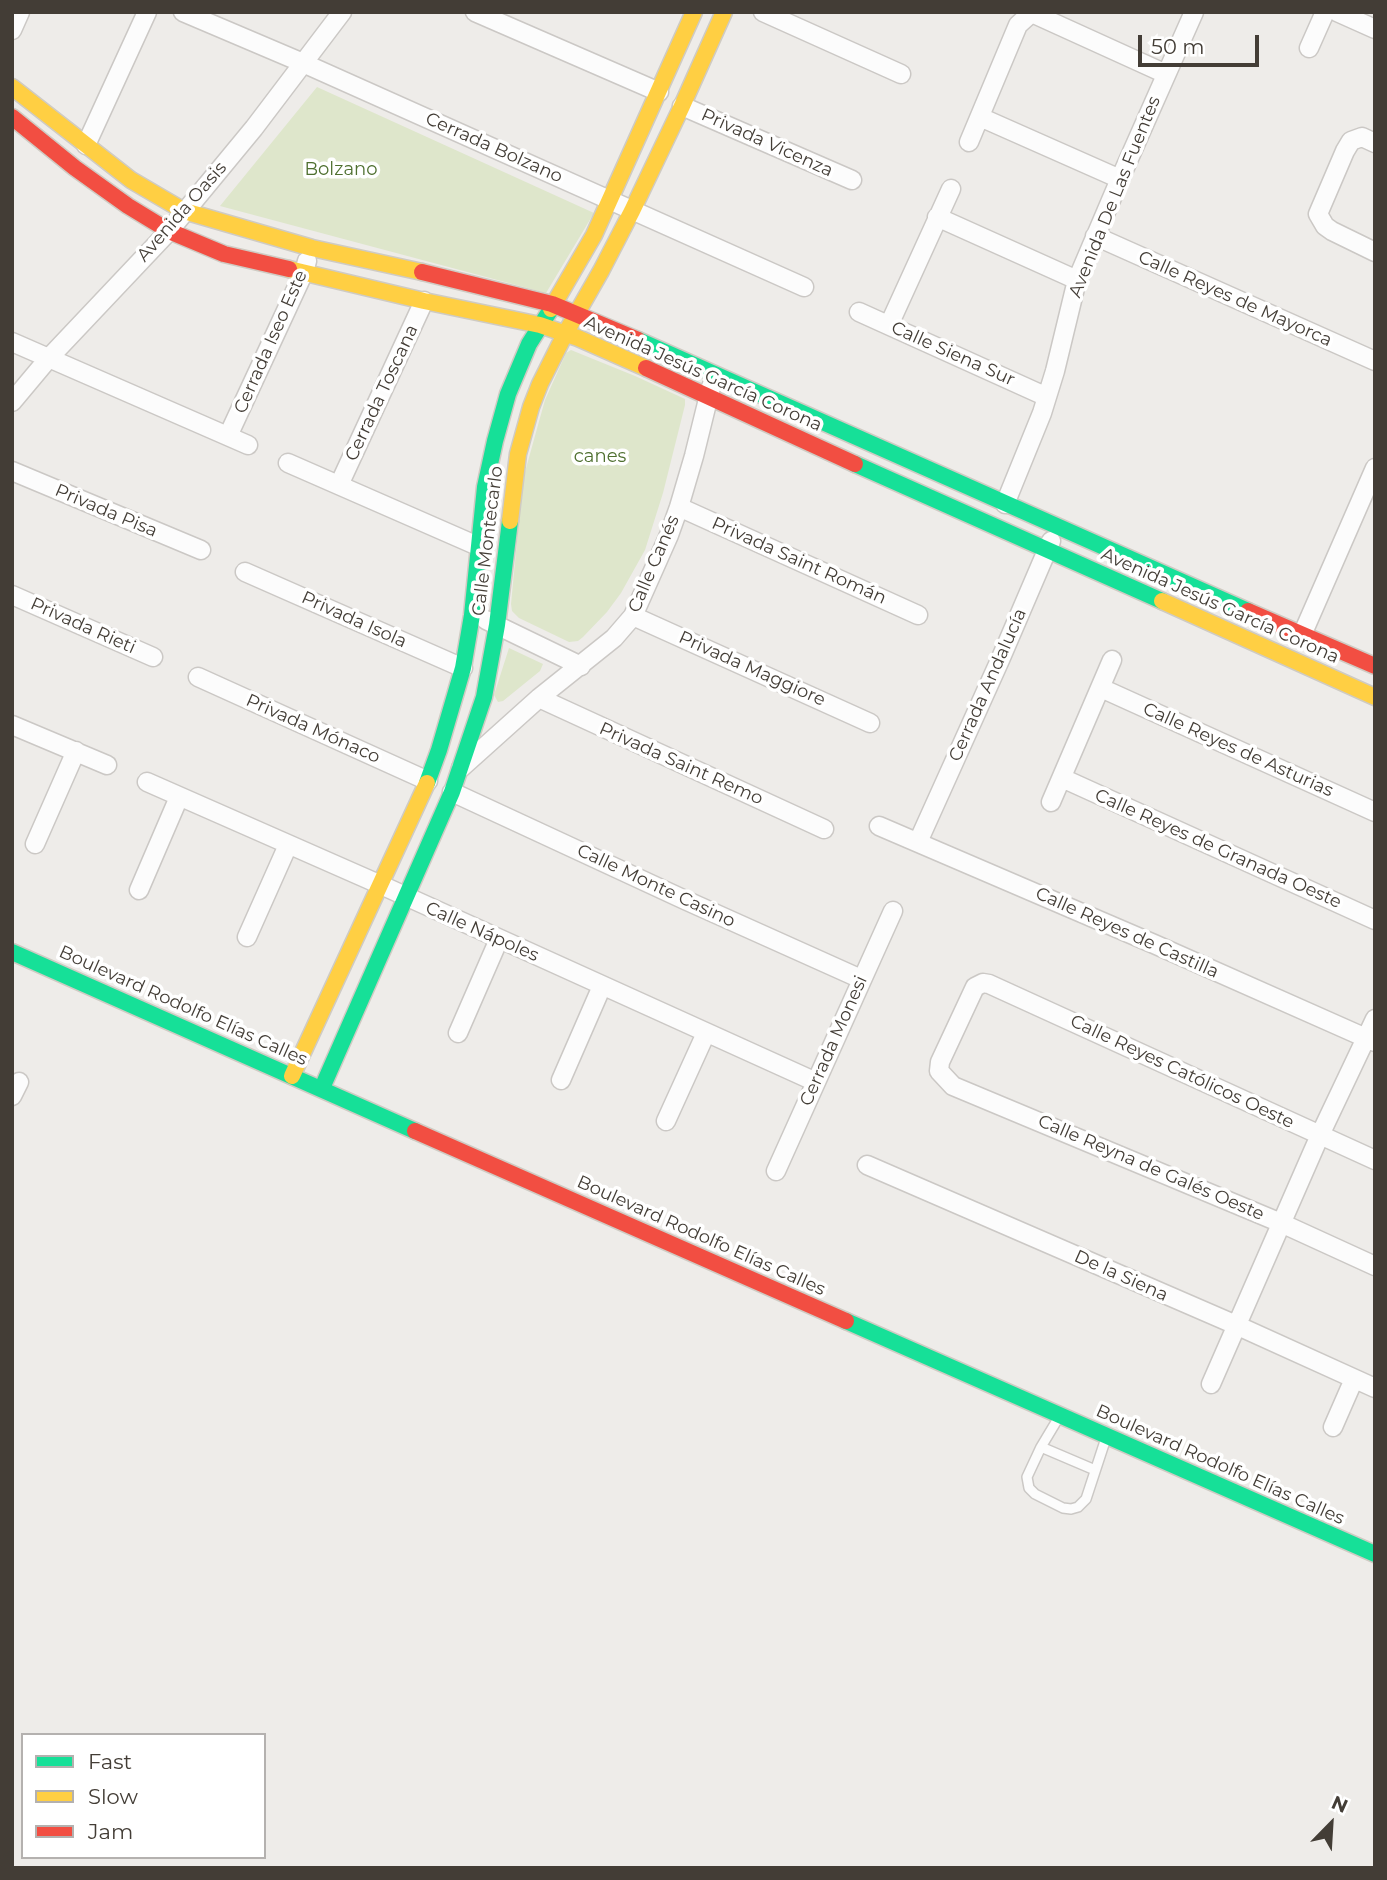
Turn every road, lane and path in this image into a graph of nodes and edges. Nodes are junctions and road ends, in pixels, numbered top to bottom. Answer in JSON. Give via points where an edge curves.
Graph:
{"nodes":[{"id":1,"x":20,"y":12,"type":"edge"},
{"id":2,"x":147,"y":12,"type":"edge"},
{"id":3,"x":183,"y":12,"type":"edge"},
{"id":4,"x":342,"y":12,"type":"edge"},
{"id":5,"x":475,"y":12,"type":"edge"},
{"id":6,"x":694,"y":12,"type":"edge"},
{"id":7,"x":724,"y":12,"type":"edge"},
{"id":8,"x":763,"y":12,"type":"edge"},
{"id":9,"x":1194,"y":12,"type":"edge"},
{"id":10,"x":1325,"y":12,"type":"edge"},
{"id":11,"x":1337,"y":12,"type":"edge"},
{"id":12,"x":1375,"y":29,"type":"edge"},
{"id":13,"x":12,"y":30,"type":"edge"},
{"id":14,"x":1309,"y":48,"type":"dead end"},
{"id":15,"x":303,"y":63,"type":"junction"},
{"id":16,"x":901,"y":74,"type":"dead end"},
{"id":17,"x":1166,"y":74,"type":"junction"},
{"id":18,"x":12,"y":87,"type":"edge"},
{"id":19,"x":659,"y":92,"type":"junction"},
{"id":20,"x":682,"y":106,"type":"junction"},
{"id":21,"x":12,"y":117,"type":"edge"},
{"id":22,"x":980,"y":117,"type":"junction"},
{"id":23,"x":1369,"y":140,"type":"edge"},
{"id":24,"x":968,"y":142,"type":"dead end"},
{"id":25,"x":86,"y":145,"type":"junction"},
{"id":26,"x":1120,"y":179,"type":"junction"},
{"id":27,"x":852,"y":180,"type":"dead end"},
{"id":28,"x":951,"y":189,"type":"dead end"},
{"id":29,"x":610,"y":200,"type":"junction"},
{"id":30,"x":184,"y":211,"type":"junction"},
{"id":31,"x":632,"y":211,"type":"junction"},
{"id":32,"x":937,"y":217,"type":"junction"},
{"id":33,"x":169,"y":231,"type":"junction"},
{"id":34,"x":1095,"y":236,"type":"junction"},
{"id":35,"x":312,"y":247,"type":"junction"},
{"id":36,"x":1375,"y":252,"type":"edge"},
{"id":37,"x":304,"y":272,"type":"junction"},
{"id":38,"x":1077,"y":281,"type":"junction"},
{"id":39,"x":804,"y":287,"type":"dead end"},
{"id":40,"x":424,"y":301,"type":"junction"},
{"id":41,"x":552,"y":304,"type":"junction"},
{"id":42,"x":859,"y":312,"type":"dead end"},
{"id":43,"x":577,"y":314,"type":"junction"},
{"id":44,"x":540,"y":325,"type":"junction"},
{"id":45,"x":889,"y":325,"type":"junction"},
{"id":46,"x":565,"y":334,"type":"junction"},
{"id":47,"x":12,"y":342,"type":"edge"},
{"id":48,"x":48,"y":359,"type":"junction"},
{"id":49,"x":1375,"y":361,"type":"edge"},
{"id":50,"x":715,"y":373,"type":"junction"},
{"id":51,"x":708,"y":395,"type":"junction"},
{"id":52,"x":1047,"y":397,"type":"junction"},
{"id":53,"x":12,"y":402,"type":"edge"},
{"id":54,"x":228,"y":436,"type":"junction"},
{"id":55,"x":248,"y":445,"type":"dead end"},
{"id":56,"x":288,"y":463,"type":"dead end"},
{"id":57,"x":1375,"y":468,"type":"edge"},
{"id":58,"x":12,"y":471,"type":"edge"},
{"id":59,"x":340,"y":485,"type":"junction"},
{"id":60,"x":1005,"y":504,"type":"junction"},
{"id":61,"x":679,"y":507,"type":"junction"},
{"id":62,"x":1058,"y":527,"type":"junction"},
{"id":63,"x":480,"y":547,"type":"junction"},
{"id":64,"x":201,"y":550,"type":"dead end"},
{"id":65,"x":1047,"y":550,"type":"junction"},
{"id":66,"x":244,"y":572,"type":"dead end"},
{"id":67,"x":12,"y":595,"type":"edge"},
{"id":68,"x":472,"y":615,"type":"junction"},
{"id":69,"x":918,"y":615,"type":"dead end"},
{"id":70,"x":633,"y":616,"type":"junction"},
{"id":71,"x":497,"y":625,"type":"junction"},
{"id":72,"x":1302,"y":635,"type":"junction"},
{"id":73,"x":153,"y":657,"type":"dead end"},
{"id":74,"x":1112,"y":660,"type":"dead end"},
{"id":75,"x":581,"y":666,"type":"junction"},
{"id":76,"x":1375,"y":666,"type":"edge"},
{"id":77,"x":463,"y":668,"type":"junction"},
{"id":78,"x":198,"y":677,"type":"dead end"},
{"id":79,"x":1101,"y":688,"type":"junction"},
{"id":80,"x":1375,"y":697,"type":"edge"},
{"id":81,"x":539,"y":698,"type":"junction"},
{"id":82,"x":870,"y":723,"type":"dead end"},
{"id":83,"x":12,"y":725,"type":"edge"},
{"id":84,"x":75,"y":751,"type":"junction"},
{"id":85,"x":107,"y":765,"type":"dead end"},
{"id":86,"x":461,"y":768,"type":"junction"},
{"id":87,"x":1062,"y":778,"type":"junction"},
{"id":88,"x":428,"y":781,"type":"junction"},
{"id":89,"x":147,"y":782,"type":"dead end"},
{"id":90,"x":452,"y":792,"type":"junction"},
{"id":91,"x":179,"y":796,"type":"junction"},
{"id":92,"x":1051,"y":802,"type":"dead end"},
{"id":93,"x":1375,"y":812,"type":"edge"},
{"id":94,"x":879,"y":826,"type":"dead end"},
{"id":95,"x":824,"y":828,"type":"dead end"},
{"id":96,"x":918,"y":842,"type":"junction"},
{"id":97,"x":35,"y":844,"type":"dead end"},
{"id":98,"x":288,"y":845,"type":"junction"},
{"id":99,"x":381,"y":886,"type":"junction"},
{"id":100,"x":139,"y":890,"type":"dead end"},
{"id":101,"x":406,"y":898,"type":"junction"},
{"id":102,"x":893,"y":911,"type":"dead end"},
{"id":103,"x":1375,"y":920,"type":"edge"},
{"id":104,"x":247,"y":937,"type":"dead end"},
{"id":105,"x":499,"y":939,"type":"junction"},
{"id":106,"x":12,"y":952,"type":"edge"},
{"id":107,"x":861,"y":979,"type":"junction"},
{"id":108,"x":602,"y":986,"type":"junction"},
{"id":109,"x":1375,"y":1019,"type":"edge"},
{"id":110,"x":706,"y":1032,"type":"junction"},
{"id":111,"x":458,"y":1033,"type":"dead end"},
{"id":112,"x":1371,"y":1040,"type":"edge"},
{"id":113,"x":940,"y":1062,"type":"joint"},
{"id":114,"x":292,"y":1076,"type":"junction"},
{"id":115,"x":561,"y":1080,"type":"dead end"},
{"id":116,"x":816,"y":1082,"type":"junction"},
{"id":117,"x":322,"y":1088,"type":"junction"},
{"id":118,"x":666,"y":1121,"type":"dead end"},
{"id":119,"x":1320,"y":1135,"type":"junction"},
{"id":120,"x":1375,"y":1160,"type":"edge"},
{"id":121,"x":867,"y":1165,"type":"dead end"},
{"id":122,"x":776,"y":1171,"type":"dead end"},
{"id":123,"x":1281,"y":1223,"type":"junction"},
{"id":124,"x":1375,"y":1266,"type":"edge"},
{"id":125,"x":1236,"y":1325,"type":"junction"},
{"id":126,"x":1354,"y":1379,"type":"junction"},
{"id":127,"x":1212,"y":1384,"type":"dead end"},
{"id":128,"x":1375,"y":1388,"type":"edge"},
{"id":129,"x":1060,"y":1416,"type":"junction"},
{"id":130,"x":1333,"y":1427,"type":"dead end"},
{"id":131,"x":1107,"y":1436,"type":"junction"},
{"id":132,"x":1041,"y":1447,"type":"junction"},
{"id":133,"x":1095,"y":1470,"type":"junction"},
{"id":134,"x":1375,"y":1554,"type":"edge"}],
"edges":[{"from":1,"to":13,"type":"street"},
{"from":2,"to":25,"type":"street"},
{"from":3,"to":15,"type":"street","name":"Cerrada Bolzano"},
{"from":4,"to":15,"type":"street","name":"Avenida Oasis"},
{"from":5,"to":19,"type":"street"},
{"from":6,"to":19,"type":"street","name":"Calle Montecarlo"},
{"from":7,"to":20,"type":"street","name":"Calle Montecarlo"},
{"from":8,"to":16,"type":"street"},
{"from":9,"to":17,"type":"street","name":"Avenida De Las Fuentes"},
{"from":10,"to":14,"type":"street"},
{"from":11,"to":12,"type":"street"},
{"from":15,"to":29,"type":"street","name":"Cerrada Bolzano"},
{"from":15,"to":30,"type":"street","name":"Avenida Oasis"},
{"from":17,"to":22,"type":"street","via":[[1034,14],[1018,25]]},
{"from":17,"to":26,"type":"street","name":"Avenida De Las Fuentes"},
{"from":18,"to":25,"type":"street","name":"Avenida Jesús García Corona"},
{"from":19,"to":29,"type":"street","name":"Calle Montecarlo"},
{"from":20,"to":27,"type":"street","name":"Privada Vicenza"},
{"from":20,"to":31,"type":"street","name":"Calle Montecarlo"},
{"from":21,"to":33,"type":"street","name":"Avenida Jesús García Corona","via":[[75,168]]},
{"from":22,"to":24,"type":"street"},
{"from":22,"to":26,"type":"street"},
{"from":23,"to":36,"type":"street","via":[[1351,141],[1318,214],[1332,231]]},
{"from":25,"to":30,"type":"street","name":"Avenida Jesús García Corona","via":[[131,180]]},
{"from":26,"to":34,"type":"street","name":"Avenida De Las Fuentes"},
{"from":28,"to":32,"type":"street"},
{"from":29,"to":31,"type":"street","name":"Cerrada Bolzano"},
{"from":29,"to":41,"type":"street","name":"Calle Montecarlo"},
{"from":30,"to":33,"type":"street","name":"Avenida Oasis"},
{"from":30,"to":35,"type":"street","name":"Avenida Jesús García Corona"},
{"from":31,"to":39,"type":"street","name":"Cerrada Bolzano"},
{"from":31,"to":43,"type":"street","name":"Calle Montecarlo"},
{"from":32,"to":38,"type":"street"},
{"from":32,"to":45,"type":"street"},
{"from":33,"to":37,"type":"street","name":"Avenida Jesús García Corona","via":[[224,254]]},
{"from":33,"to":48,"type":"street","name":"Avenida Oasis"},
{"from":34,"to":38,"type":"street","name":"Avenida De Las Fuentes"},
{"from":34,"to":49,"type":"street","name":"Calle Reyes de Mayorca"},
{"from":35,"to":37,"type":"street","name":"Cerrada Iseo Este"},
{"from":35,"to":41,"type":"street","name":"Avenida Jesús García Corona"},
{"from":37,"to":40,"type":"street","name":"Avenida Jesús García Corona"},
{"from":37,"to":54,"type":"street","name":"Cerrada Iseo Este"},
{"from":38,"to":52,"type":"street","name":"Avenida De Las Fuentes"},
{"from":40,"to":44,"type":"street","name":"Avenida Jesús García Corona"},
{"from":40,"to":59,"type":"street","name":"Cerrada Toscana"},
{"from":41,"to":43,"type":"street","name":"Avenida Jesús García Corona"},
{"from":41,"to":44,"type":"street","name":"Calle Montecarlo"},
{"from":42,"to":45,"type":"street","name":"Calle Siena Sur"},
{"from":43,"to":46,"type":"street","name":"Calle Montecarlo"},
{"from":43,"to":50,"type":"street","name":"Avenida Jesús García Corona"},
{"from":44,"to":46,"type":"street","name":"Avenida Jesús García Corona"},
{"from":44,"to":63,"type":"street","name":"Calle Montecarlo","via":[[502,415],[485,487]]},
{"from":45,"to":52,"type":"street","name":"Calle Siena Sur"},
{"from":46,"to":51,"type":"street","name":"Avenida Jesús García Corona"},
{"from":46,"to":71,"type":"street","name":"Calle Montecarlo","via":[[540,383],[523,434]]},
{"from":47,"to":48,"type":"street"},
{"from":48,"to":53,"type":"street","name":"Avenida Oasis"},
{"from":48,"to":54,"type":"street"},
{"from":50,"to":51,"type":"street","name":"Calle Canés"},
{"from":50,"to":60,"type":"street","name":"Avenida Jesús García Corona"},
{"from":51,"to":61,"type":"street","name":"Calle Canés"},
{"from":51,"to":65,"type":"street","name":"Avenida Jesús García Corona"},
{"from":52,"to":60,"type":"street","name":"Avenida De Las Fuentes"},
{"from":54,"to":55,"type":"street"},
{"from":56,"to":59,"type":"street"},
{"from":57,"to":72,"type":"street"},
{"from":58,"to":64,"type":"street","name":"Privada Pisa"},
{"from":59,"to":63,"type":"street"},
{"from":60,"to":62,"type":"street","name":"Avenida Jesús García Corona"},
{"from":61,"to":69,"type":"street","name":"Privada Saint Román"},
{"from":61,"to":70,"type":"street","name":"Calle Canés"},
{"from":62,"to":65,"type":"street","name":"Cerrada Andalucía"},
{"from":62,"to":72,"type":"street","name":"Avenida Jesús García Corona"},
{"from":63,"to":68,"type":"street","name":"Calle Montecarlo"},
{"from":65,"to":80,"type":"street","name":"Avenida Jesús García Corona"},
{"from":65,"to":96,"type":"street","name":"Cerrada Andalucía"},
{"from":66,"to":77,"type":"street","name":"Privada Isola"},
{"from":67,"to":73,"type":"street","name":"Privada Rieti"},
{"from":68,"to":71,"type":"street"},
{"from":68,"to":77,"type":"street","name":"Calle Montecarlo"},
{"from":70,"to":75,"type":"street","name":"Calle Canés"},
{"from":70,"to":82,"type":"street","name":"Privada Maggiore"},
{"from":71,"to":75,"type":"street"},
{"from":71,"to":86,"type":"street","name":"Calle Montecarlo","via":[[484,697]]},
{"from":72,"to":76,"type":"street","name":"Avenida Jesús García Corona"},
{"from":74,"to":79,"type":"street"},
{"from":75,"to":81,"type":"street","name":"Calle Canés"},
{"from":77,"to":88,"type":"street","name":"Calle Montecarlo"},
{"from":78,"to":88,"type":"street","name":"Privada Mónaco"},
{"from":79,"to":87,"type":"street"},
{"from":79,"to":93,"type":"street","name":"Calle Reyes de Asturias"},
{"from":81,"to":86,"type":"street","name":"Calle Canés"},
{"from":81,"to":95,"type":"street","name":"Privada Saint Remo"},
{"from":83,"to":84,"type":"street"},
{"from":84,"to":85,"type":"street"},
{"from":84,"to":97,"type":"street"},
{"from":86,"to":90,"type":"street","name":"Calle Montecarlo"},
{"from":87,"to":92,"type":"street"},
{"from":87,"to":103,"type":"street","name":"Calle Reyes de Granada Oeste"},
{"from":88,"to":99,"type":"street","name":"Calle Montecarlo"},
{"from":89,"to":91,"type":"street","name":"Calle Nápoles"},
{"from":90,"to":101,"type":"street","name":"Calle Montecarlo"},
{"from":90,"to":107,"type":"street","name":"Calle Monte Casino"},
{"from":91,"to":98,"type":"street","name":"Calle Nápoles"},
{"from":91,"to":100,"type":"street"},
{"from":94,"to":96,"type":"street","name":"Calle Reyes de Castilla"},
{"from":96,"to":112,"type":"street","name":"Calle Reyes de Castilla"},
{"from":98,"to":99,"type":"street","name":"Calle Nápoles"},
{"from":98,"to":104,"type":"street"},
{"from":99,"to":101,"type":"street","name":"Calle Nápoles"},
{"from":99,"to":114,"type":"street","name":"Calle Montecarlo"},
{"from":101,"to":105,"type":"street","name":"Calle Nápoles"},
{"from":101,"to":117,"type":"street","name":"Calle Montecarlo"},
{"from":102,"to":107,"type":"street","name":"Cerrada Monesi"},
{"from":105,"to":108,"type":"street","name":"Calle Nápoles"},
{"from":105,"to":111,"type":"street"},
{"from":106,"to":114,"type":"street","name":"Boulevard Rodolfo Elías Calles"},
{"from":107,"to":116,"type":"street","name":"Cerrada Monesi"},
{"from":108,"to":110,"type":"street","name":"Calle Nápoles"},
{"from":108,"to":115,"type":"street"},
{"from":109,"to":112,"type":"street"},
{"from":110,"to":116,"type":"street","name":"Calle Nápoles"},
{"from":110,"to":118,"type":"street"},
{"from":112,"to":119,"type":"street"},
{"from":113,"to":119,"type":"street","name":"Calle Reyes Católicos Oeste","via":[[975,987],[989,984]]},
{"from":113,"to":123,"type":"street","name":"Calle Reyna de Galés Oeste","via":[[939,1071],[953,1086]]},
{"from":114,"to":117,"type":"street","name":"Boulevard Rodolfo Elías Calles"},
{"from":116,"to":122,"type":"street","name":"Cerrada Monesi"},
{"from":117,"to":129,"type":"street","name":"Boulevard Rodolfo Elías Calles"},
{"from":119,"to":120,"type":"street","name":"Calle Reyes Católicos Oeste"},
{"from":119,"to":123,"type":"street"},
{"from":121,"to":125,"type":"street","name":"De la Siena"},
{"from":123,"to":124,"type":"street","name":"Calle Reyna de Galés Oeste"},
{"from":123,"to":125,"type":"street"},
{"from":125,"to":126,"type":"street","name":"De la Siena"},
{"from":125,"to":127,"type":"street"},
{"from":126,"to":128,"type":"street","name":"De la Siena"},
{"from":126,"to":130,"type":"street"},
{"from":129,"to":131,"type":"street","name":"Boulevard Rodolfo Elías Calles"},
{"from":129,"to":132,"type":"lane"},
{"from":131,"to":133,"type":"lane"},
{"from":131,"to":134,"type":"street","name":"Boulevard Rodolfo Elías Calles"},
{"from":132,"to":133,"type":"lane"},
{"from":132,"to":133,"type":"lane","via":[[1027,1477],[1028,1488],[1063,1508],[1078,1507],[1086,1499]]}]}
